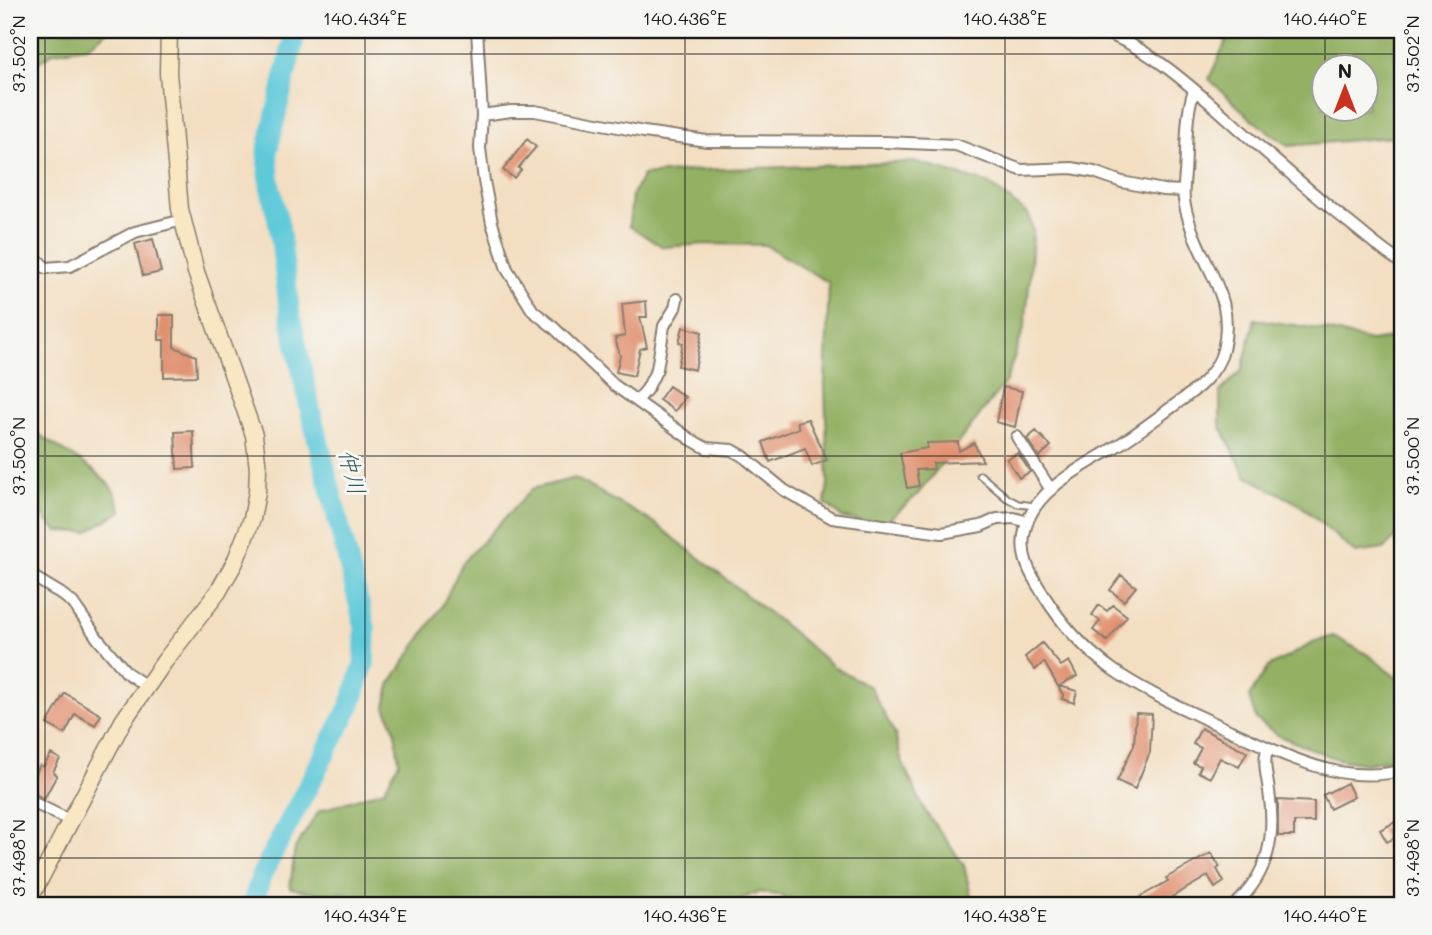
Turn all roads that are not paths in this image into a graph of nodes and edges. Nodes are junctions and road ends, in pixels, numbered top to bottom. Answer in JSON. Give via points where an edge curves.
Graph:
{"nodes":[{"id":1,"x":169,"y":30,"type":"edge"},
{"id":2,"x":477,"y":30,"type":"edge"},
{"id":3,"x":1098,"y":30,"type":"edge"},
{"id":4,"x":1194,"y":90,"type":"junction"},
{"id":5,"x":482,"y":115,"type":"junction"},
{"id":6,"x":1183,"y":191,"type":"junction"},
{"id":7,"x":183,"y":220,"type":"junction"},
{"id":8,"x":30,"y":253,"type":"edge"},
{"id":9,"x":1402,"y":262,"type":"edge"},
{"id":10,"x":677,"y":299,"type":"dead end"},
{"id":11,"x":637,"y":401,"type":"junction"},
{"id":12,"x":1017,"y":438,"type":"dead end"},
{"id":13,"x":980,"y":475,"type":"dead end"},
{"id":14,"x":1052,"y":490,"type":"junction"},
{"id":15,"x":1036,"y":506,"type":"junction"},
{"id":16,"x":1027,"y":522,"type":"junction"},
{"id":17,"x":30,"y":575,"type":"edge"},
{"id":18,"x":146,"y":686,"type":"junction"},
{"id":19,"x":1267,"y":748,"type":"junction"},
{"id":20,"x":1402,"y":771,"type":"edge"},
{"id":21,"x":30,"y":801,"type":"edge"},
{"id":22,"x":69,"y":820,"type":"junction"},
{"id":23,"x":30,"y":898,"type":"edge"},
{"id":24,"x":1235,"y":905,"type":"edge"}],
"edges":[{"from":1,"to":7,"type":"street","via":[[168,73]]},
{"from":2,"to":5,"type":"street"},
{"from":3,"to":4,"type":"street","via":[[1128,42]]},
{"from":4,"to":6,"type":"street"},
{"from":4,"to":9,"type":"street","via":[[1315,195]]},
{"from":5,"to":6,"type":"street","via":[[535,111],[707,141],[956,145],[1021,170],[1072,168],[1122,182]]},
{"from":5,"to":11,"type":"street","via":[[484,181],[507,269],[533,311]]},
{"from":6,"to":14,"type":"street","via":[[1192,230],[1222,295],[1226,319],[1219,360],[1197,389],[1073,471]]},
{"from":7,"to":8,"type":"street","via":[[135,232],[70,266],[46,268]]},
{"from":7,"to":18,"type":"street","via":[[254,435],[257,492],[244,543],[218,592]]},
{"from":10,"to":11,"type":"street","via":[[664,326],[657,369]]},
{"from":11,"to":16,"type":"street","via":[[706,448],[732,450],[743,456],[785,490],[832,518],[942,533],[997,519]]},
{"from":12,"to":14,"type":"street"},
{"from":13,"to":15,"type":"lane","via":[[1007,498]]},
{"from":14,"to":15,"type":"street"},
{"from":15,"to":16,"type":"street"},
{"from":16,"to":19,"type":"street","via":[[1027,569],[1074,637],[1133,685]]},
{"from":17,"to":18,"type":"street","via":[[73,603],[127,673]]},
{"from":18,"to":22,"type":"street"},
{"from":19,"to":20,"type":"street","via":[[1340,772]]},
{"from":19,"to":24,"type":"street","via":[[1268,852],[1264,870]]},
{"from":21,"to":22,"type":"street"},
{"from":22,"to":23,"type":"street"}]}
